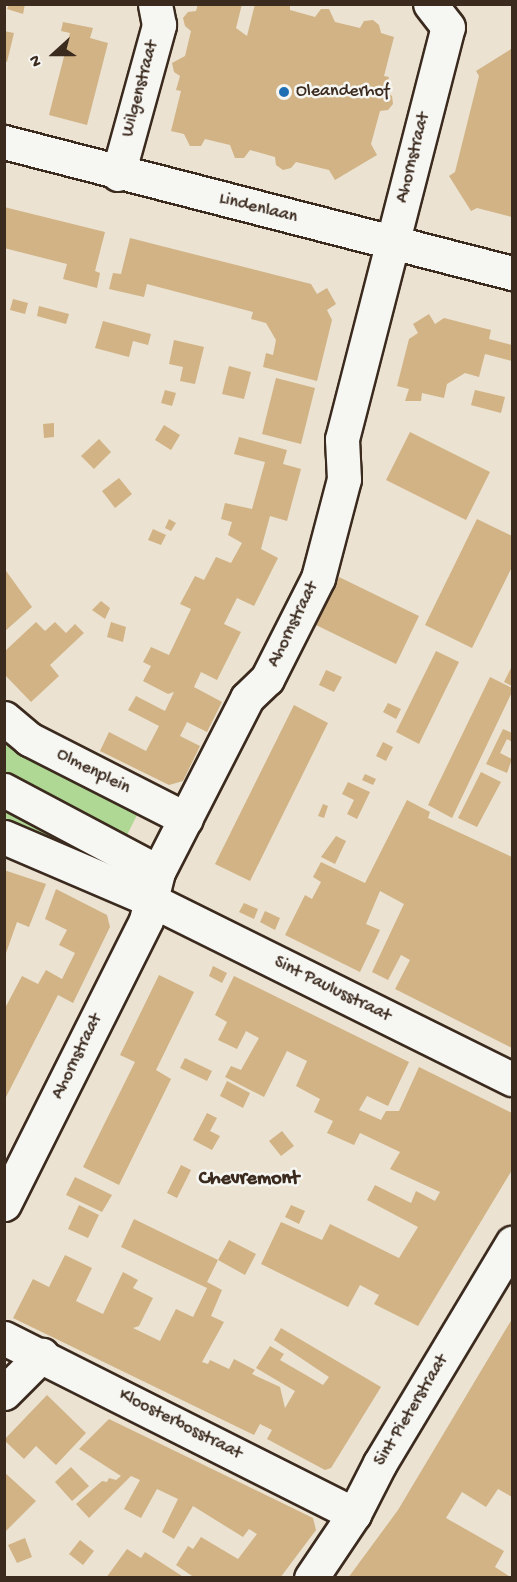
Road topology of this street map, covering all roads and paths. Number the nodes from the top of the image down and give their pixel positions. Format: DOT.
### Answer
graph roads {
  1 [pos="154,4"];
  2 [pos="427,5"];
  3 [pos="4,142"];
  4 [pos="118,174"];
  5 [pos="392,243"];
  6 [pos="513,273"];
  7 [pos="4,718"];
  8 [pos="4,790"];
  9 [pos="186,819"];
  10 [pos="4,837"];
  11 [pos="155,886"];
  12 [pos="513,1079"];
  13 [pos="4,1204"];
  14 [pos="513,1243"];
  15 [pos="4,1338"];
  16 [pos="42,1355"];
  17 [pos="4,1393"];
  18 [pos="354,1514"];
  19 [pos="311,1578"];
  1 -- 4 [label="street, Wilgenstraat"];
  2 -- 5 [label="street, Ahornstraat"];
  3 -- 4 [label="street, Lindenlaan"];
  4 -- 5 [label="street, Lindenlaan"];
  5 -- 6 [label="street, Lindenlaan"];
  5 -- 9 [label="street, Ahornstraat"];
  7 -- 9 [label="street, Olmenplein"];
  8 -- 11 [label="street"];
  9 -- 11 [label="street, Ahornstraat"];
  10 -- 11 [label="street"];
  11 -- 12 [label="street, Sint Paulusstraat"];
  11 -- 13 [label="street, Ahornstraat"];
  14 -- 18 [label="street, Sint Pieterstraat"];
  15 -- 16 [label="street, Kloosterbosstraat"];
  16 -- 17 [label="street"];
  16 -- 18 [label="street, Kloosterbosstraat"];
  18 -- 19 [label="street, Sint Pieterstraat"];
}
